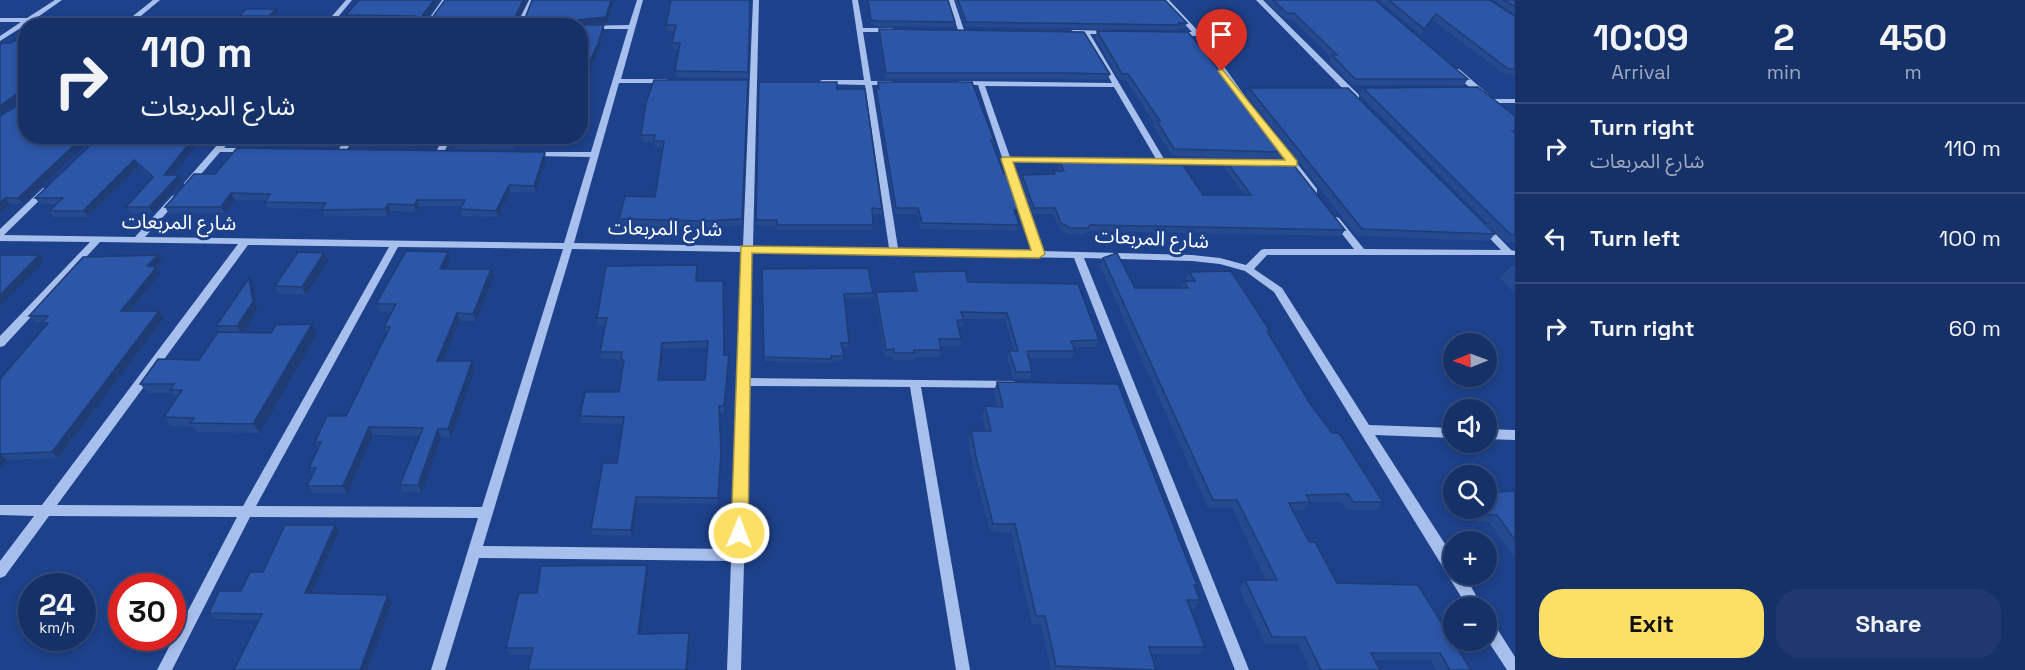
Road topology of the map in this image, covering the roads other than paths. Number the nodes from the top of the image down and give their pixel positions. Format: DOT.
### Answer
graph roads {
  1 [pos="59,0"];
  2 [pos="157,0"];
  3 [pos="349,0"];
  4 [pos="445,0"];
  5 [pos="532,0"];
  6 [pos="640,0"];
  7 [pos="756,0"];
  8 [pos="855,0"];
  9 [pos="951,0"];
  10 [pos="1165,0"];
  11 [pos="1259,0"];
  12 [pos="32,18"];
  13 [pos="134,18"];
  14 [pos="333,18"];
  15 [pos="433,18"];
  16 [pos="523,18"];
  17 [pos="0,20"];
  18 [pos="18,21"];
  19 [pos="18,27"];
  20 [pos="588,27"];
  21 [pos="632,27"];
  22 [pos="859,30"];
  23 [pos="904,30"];
  24 [pos="950,30"];
  25 [pos="961,30"];
  26 [pos="973,30"];
  27 [pos="1063,32"];
  28 [pos="1086,32"];
  29 [pos="1119,33"];
  30 [pos="1164,34"];
  31 [pos="1198,34"];
  32 [pos="0,39"];
  33 [pos="1451,67"];
  34 [pos="617,81"];
  35 [pos="674,81"];
  36 [pos="810,82"];
  37 [pos="867,82"];
  38 [pos="901,83"];
  39 [pos="947,83"];
  40 [pos="981,84"];
  41 [pos="1116,85"];
  42 [pos="1466,89"];
  43 [pos="1477,89"];
  44 [pos="1235,90"];
  45 [pos="1246,90"];
  46 [pos="1338,90"];
  47 [pos="1349,90"];
  48 [pos="1361,90"];
  49 [pos="1492,101"];
  50 [pos="1515,101"];
  51 [pos="1365,106"];
  52 [pos="1500,108"];
  53 [pos="1257,118"];
  54 [pos="1271,136"];
  55 [pos="223,144"];
  56 [pos="346,144"];
  57 [pos="446,144"];
  58 [pos="218,150"];
  59 [pos="263,150"];
  60 [pos="331,150"];
  61 [pos="342,150"];
  62 [pos="353,151"];
  63 [pos="430,152"];
  64 [pos="526,154"];
  65 [pos="595,155"];
  66 [pos="1006,159"];
  67 [pos="1162,163"];
  68 [pos="1245,163"];
  69 [pos="1281,164"];
  70 [pos="1293,164"];
  71 [pos="51,185"];
  72 [pos="1320,199"];
  73 [pos="1333,216"];
  74 [pos="1477,220"];
  75 [pos="0,234"];
  76 [pos="0,238"];
  77 [pos="97,240"];
  78 [pos="137,241"];
  79 [pos="245,242"];
  80 [pos="395,244"];
  81 [pos="568,247"];
  82 [pos="746,249"];
  83 [pos="894,251"];
  84 [pos="1360,251"];
  85 [pos="1512,253"];
  86 [pos="1039,254"];
  87 [pos="1077,254"];
  88 [pos="1248,269"];
  89 [pos="0,343"];
  90 [pos="743,382"];
  91 [pos="915,384"];
  92 [pos="1022,385"];
  93 [pos="1366,430"];
  94 [pos="1443,433"];
  95 [pos="1497,434"];
  96 [pos="1515,435"];
  97 [pos="0,510"];
  98 [pos="247,510"];
  99 [pos="45,511"];
  100 [pos="485,513"];
  101 [pos="474,552"];
  102 [pos="1443,554"];
  103 [pos="739,555"];
  104 [pos="0,572"];
  105 [pos="1497,641"];
  106 [pos="164,670"];
  107 [pos="438,670"];
  108 [pos="734,670"];
  109 [pos="963,670"];
  110 [pos="1242,670"];
  111 [pos="1515,670"];
  1 -- 12 [label="street"];
  2 -- 13 [label="street"];
  3 -- 14 [label="street"];
  4 -- 15 [label="street"];
  5 -- 16 [label="street"];
  6 -- 21 [label="street"];
  7 -- 82 [label="street"];
  8 -- 22 [label="street"];
  9 -- 25 [label="street"];
  10 -- 31 [label="street"];
  11 -- 47 [label="street"];
  17 -- 18 [label="street"];
  19 -- 32 [label="street"];
  20 -- 21 [label="street"];
  21 -- 34 [label="street"];
  22 -- 23 [label="street"];
  22 -- 37 [label="street"];
  24 -- 25 [label="street"];
  25 -- 26 [label="street"];
  27 -- 28 [label="street"];
  28 -- 29 [label="street"];
  28 -- 41 [label="street"];
  30 -- 31 [label="street"];
  31 -- 44 [label="street"];
  33 -- 43 [label="street"];
  34 -- 35 [label="street"];
  34 -- 65 [label="street"];
  36 -- 37 [label="street"];
  37 -- 38 [label="street"];
  37 -- 83 [label="street"];
  39 -- 40 [label="street"];
  40 -- 41 [label="street"];
  40 -- 66 [label="street"];
  41 -- 67 [label="street"];
  42 -- 43 [label="street"];
  43 -- 49 [label="street"];
  44 -- 45 [label="street"];
  44 -- 53 [label="street"];
  46 -- 47 [label="street"];
  47 -- 48 [label="street"];
  47 -- 51 [label="street"];
  49 -- 50 [label="street"];
  49 -- 52 [label="street"];
  54 -- 70 [label="street"];
  55 -- 58 [label="street"];
  56 -- 61 [label="street"];
  57 -- 63 [label="street"];
  58 -- 59 [label="street"];
  58 -- 78 [label="street"];
  60 -- 61 [label="street"];
  61 -- 62 [label="street"];
  64 -- 65 [label="street"];
  65 -- 81 [label="street"];
  66 -- 67 [label="street"];
  66 -- 86 [label="street"];
  67 -- 68 [label="street"];
  69 -- 70 [label="street"];
  70 -- 72 [label="street"];
  71 -- 75 [label="street"];
  73 -- 84 [label="street"];
  74 -- 85 [label="street"];
  76 -- 77 [label="street, شارع المربعات"];
  77 -- 78 [label="street, شارع المربعات"];
  77 -- 89 [label="street"];
  78 -- 79 [label="street, شارع المربعات"];
  79 -- 80 [label="street, شارع المربعات"];
  79 -- 99 [label="street"];
  80 -- 81 [label="street, شارع المربعات"];
  80 -- 98 [label="street"];
  81 -- 82 [label="street, شارع المربعات"];
  81 -- 100 [label="street"];
  82 -- 83 [label="street, شارع المربعات"];
  82 -- 90 [label="street"];
  83 -- 86 [label="street, شارع المربعات"];
  84 -- 85 [label="street"];
  84 -- 88 [label="street"];
  86 -- 87 [label="street, شارع المربعات"];
  87 -- 88 [label="street, شارع المربعات"];
  87 -- 110 [label="street"];
  88 -- 93 [label="street, شارع المربعات"];
  90 -- 91 [label="street"];
  90 -- 103 [label="street"];
  91 -- 92 [label="street"];
  91 -- 109 [label="street"];
  93 -- 94 [label="street"];
  93 -- 102 [label="street, شارع المربعات"];
  95 -- 96 [label="street"];
  97 -- 99 [label="street"];
  98 -- 99 [label="street"];
  98 -- 100 [label="street"];
  98 -- 106 [label="street"];
  99 -- 104 [label="street"];
  100 -- 101 [label="street"];
  101 -- 103 [label="street"];
  101 -- 107 [label="street"];
  103 -- 108 [label="street"];
  105 -- 111 [label="street"];
}
